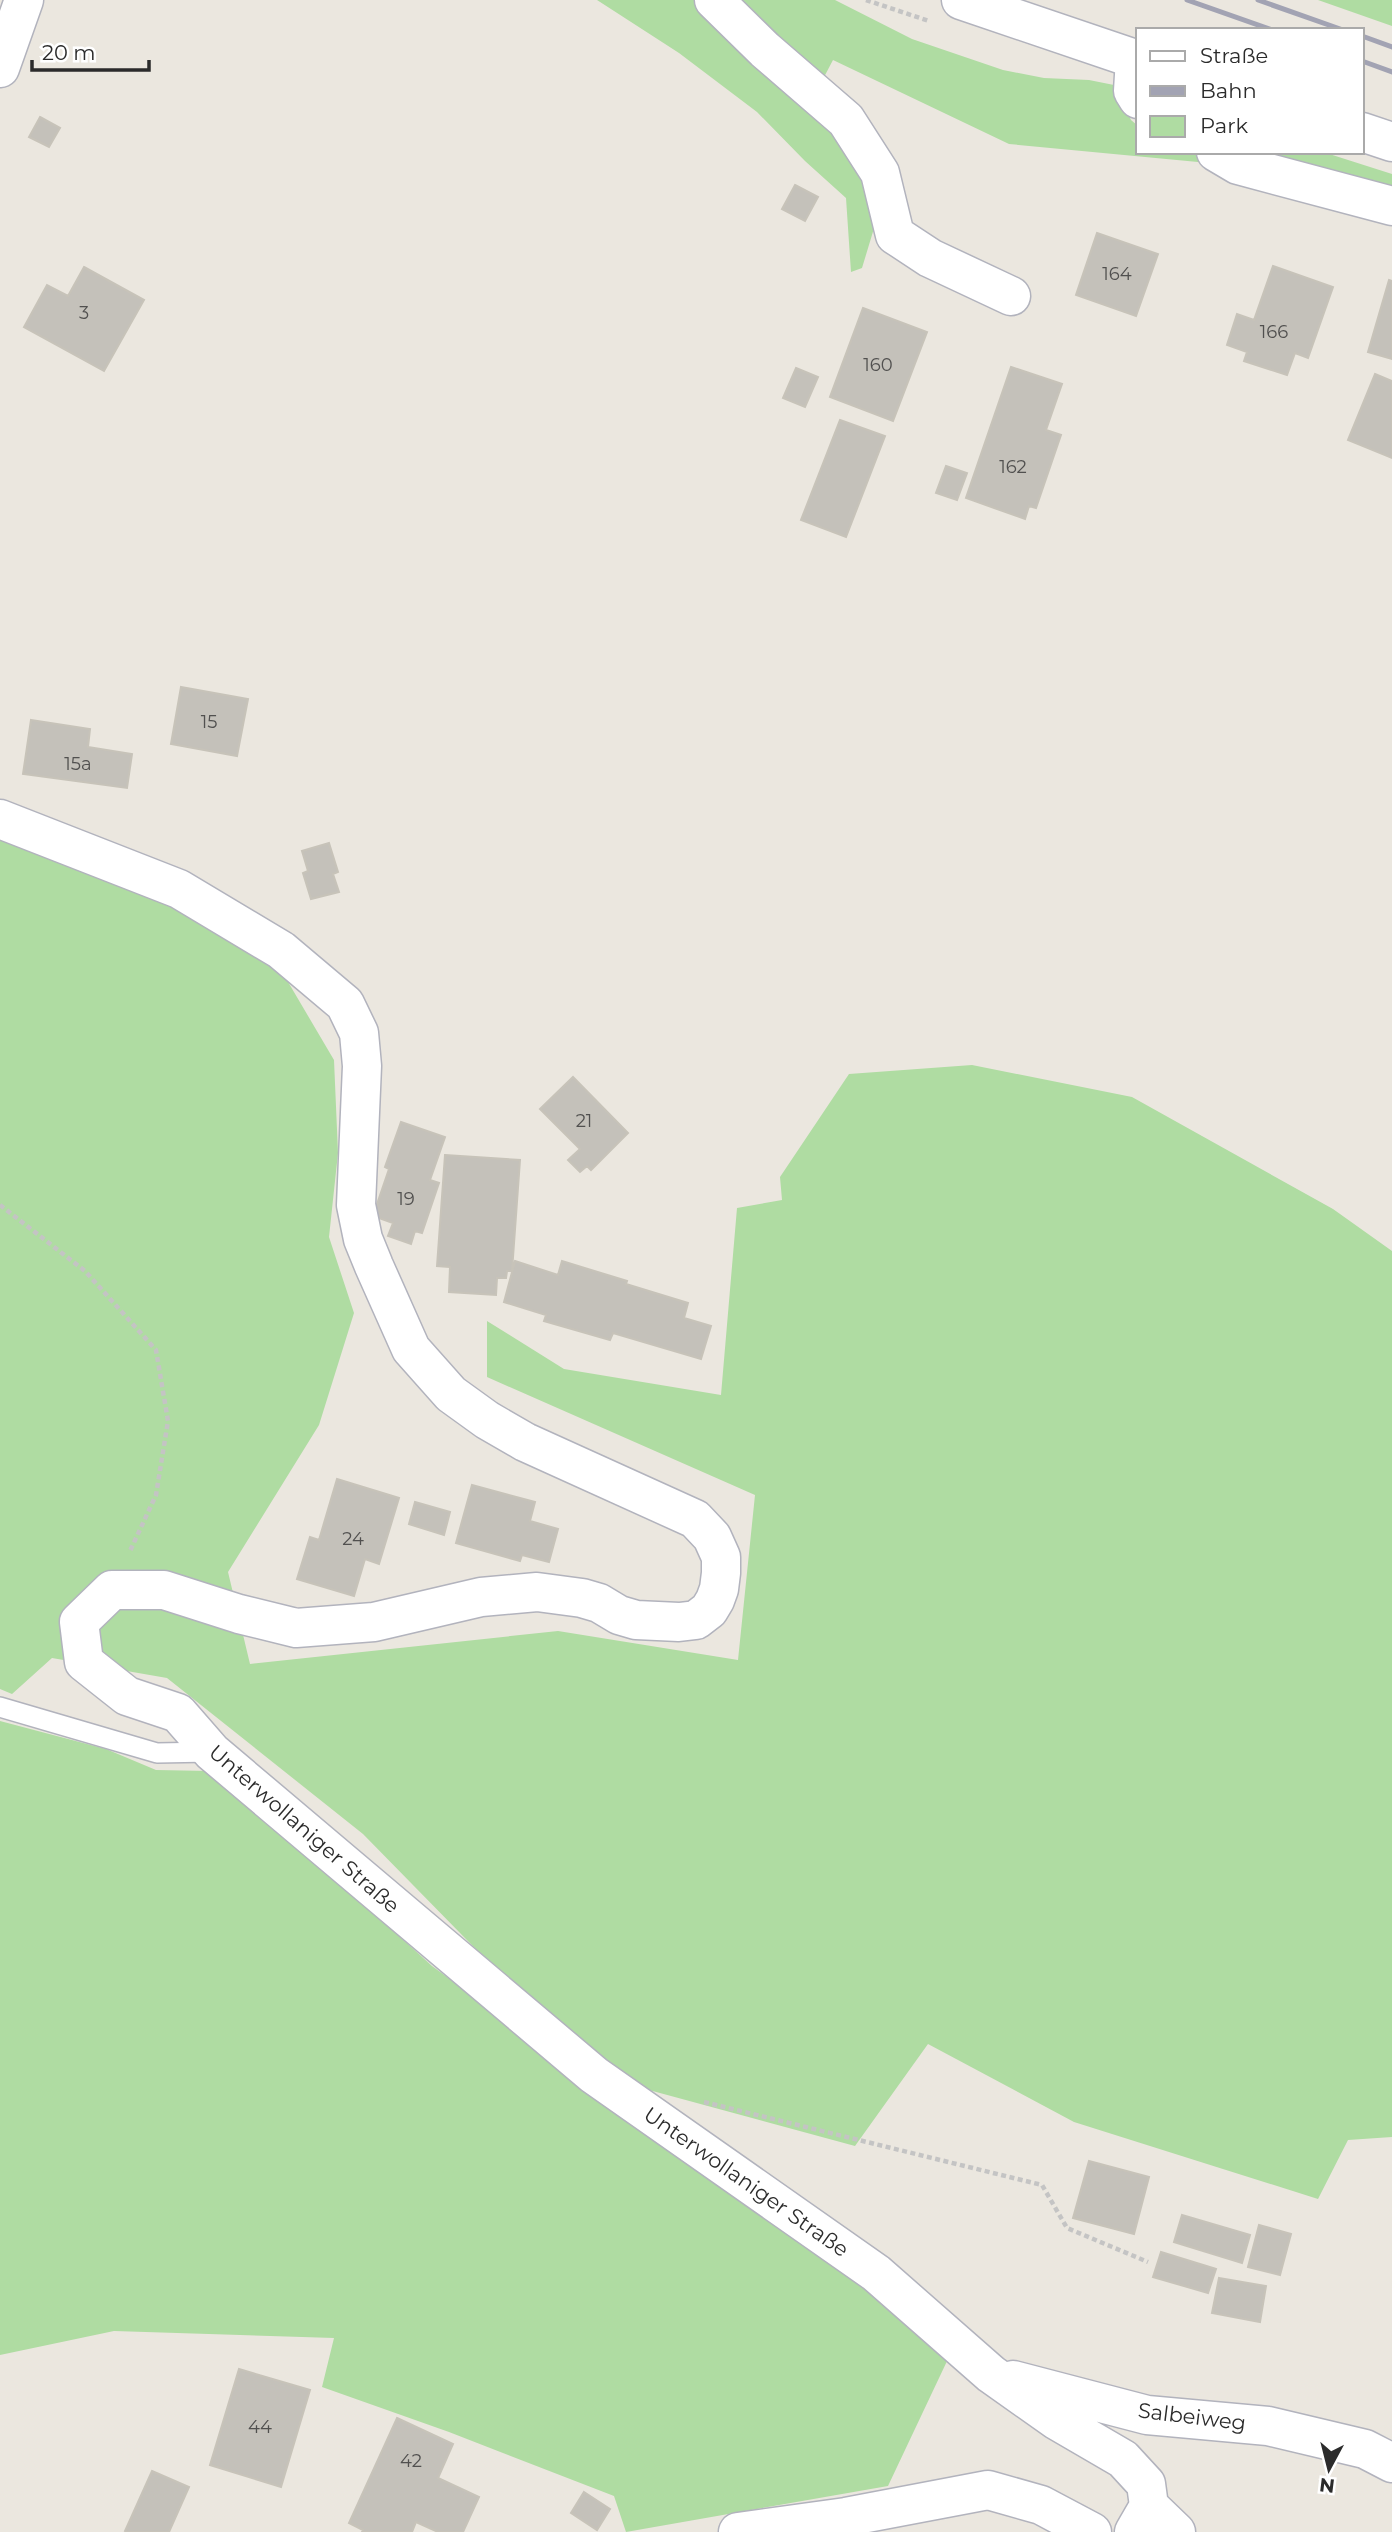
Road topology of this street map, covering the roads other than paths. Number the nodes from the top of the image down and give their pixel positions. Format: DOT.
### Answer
graph roads {
  1 [pos="24,0"];
  2 [pos="714,0"];
  3 [pos="961,0"];
  4 [pos="1136,59"];
  5 [pos="0,68"];
  6 [pos="1136,96"];
  7 [pos="1364,133"];
  8 [pos="1392,142"];
  9 [pos="1219,154"];
  10 [pos="1392,206"];
  11 [pos="1011,296"];
  12 [pos="0,819"];
  13 [pos="0,1707"];
  14 [pos="212,1752"];
  15 [pos="990,2374"];
  16 [pos="1392,2463"];
  17 [pos="1141,2519"];
  18 [pos="738,2532"];
  19 [pos="1092,2532"];
  20 [pos="1176,2532"];
  1 -- 5 [label="street"];
  2 -- 11 [label="street"];
  3 -- 4 [label="street"];
  4 -- 6 [label="street"];
  7 -- 8 [label="street"];
  9 -- 10 [label="street"];
  12 -- 14 [label="street, Unterwollaniger Straße"];
  13 -- 14 [label="lane"];
  14 -- 15 [label="street, Unterwollaniger Straße"];
  15 -- 16 [label="street, Salbeiweg"];
  15 -- 17 [label="street, Unterwollaniger Straße"];
  17 -- 20 [label="street"];
  18 -- 19 [label="street"];
}
